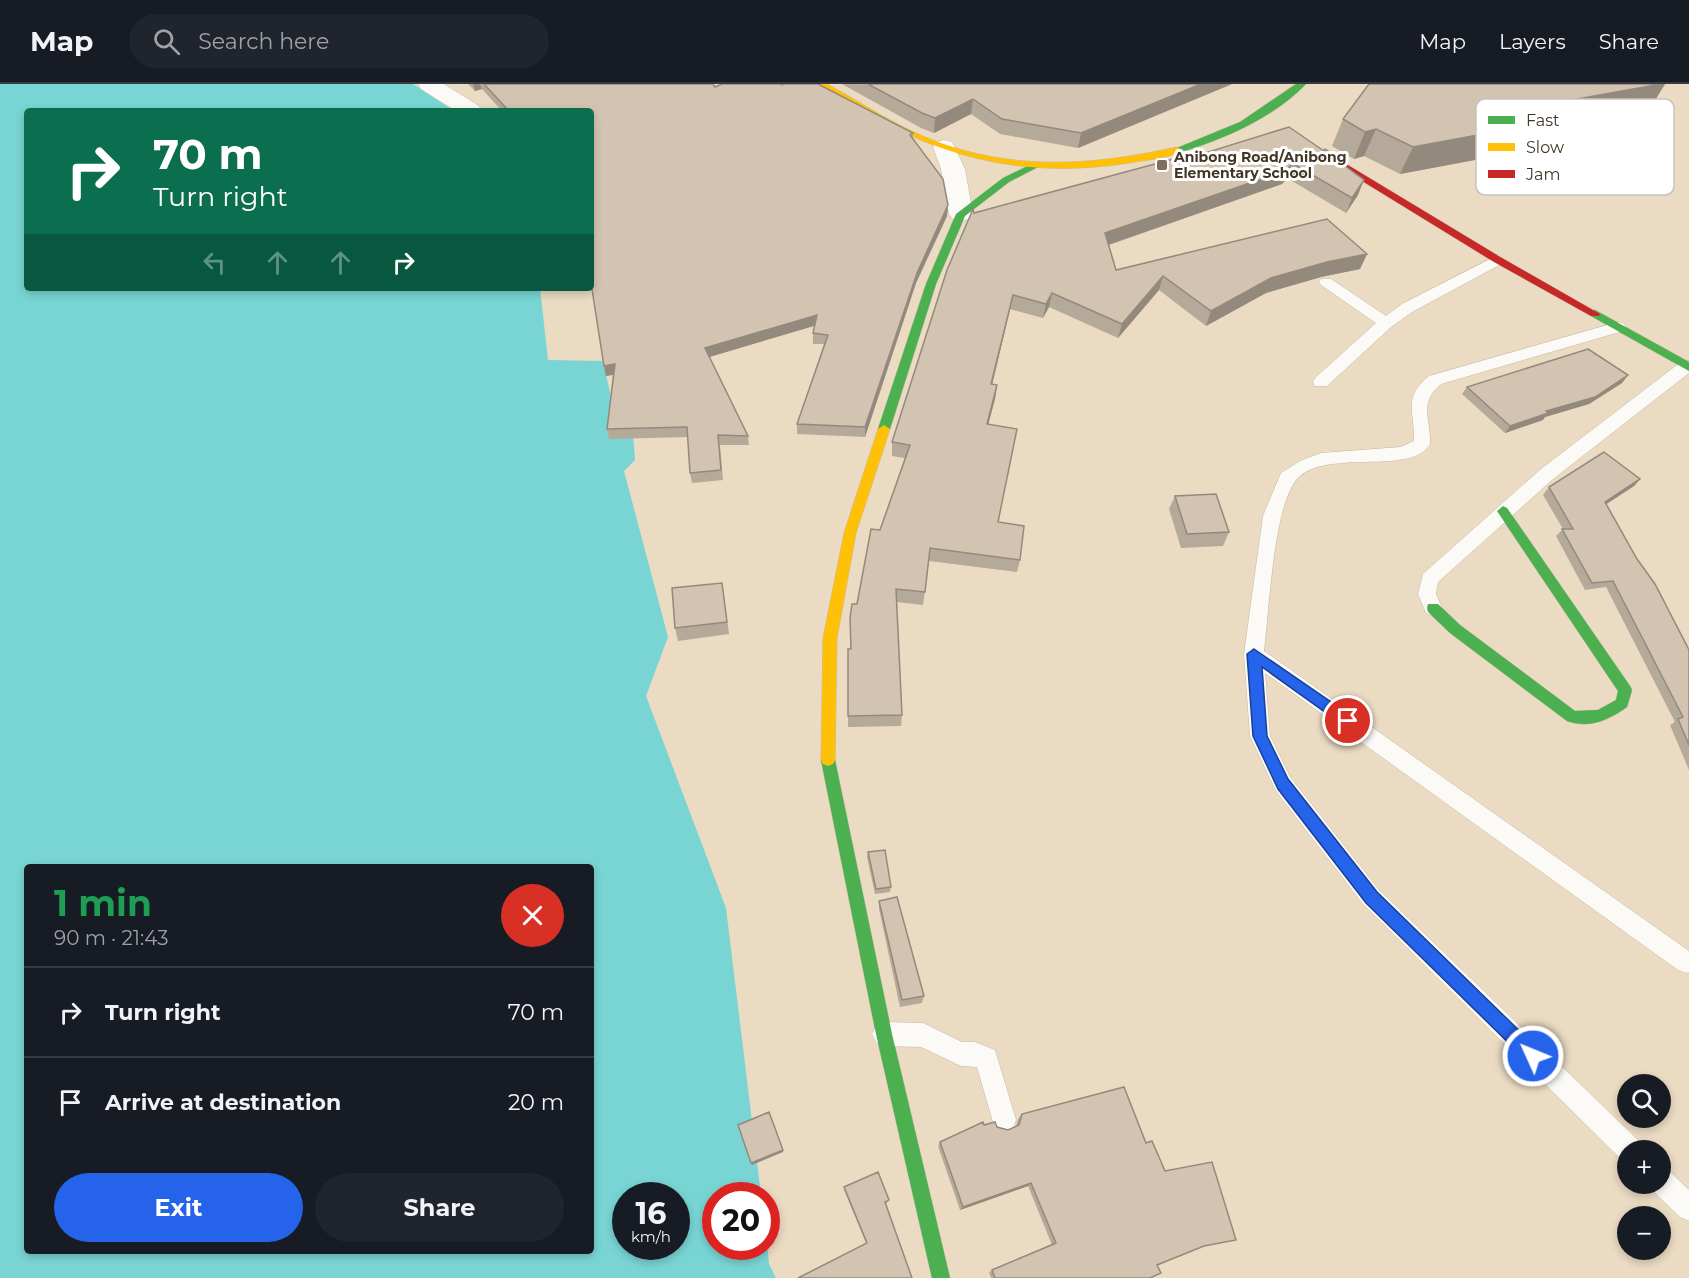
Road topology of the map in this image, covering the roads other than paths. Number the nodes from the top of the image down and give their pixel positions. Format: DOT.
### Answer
graph roads {
  1 [pos="429,84"];
  2 [pos="821,84"];
  3 [pos="1302,84"];
  4 [pos="466,108"];
  5 [pos="1300,139"];
  6 [pos="944,147"];
  7 [pos="1033,167"];
  8 [pos="961,214"];
  9 [pos="1498,260"];
  10 [pos="1326,282"];
  11 [pos="1386,322"];
  12 [pos="1618,327"];
  13 [pos="1688,367"];
  14 [pos="1321,382"];
  15 [pos="1503,512"];
  16 [pos="1433,608"];
  17 [pos="1254,654"];
  18 [pos="1686,962"];
  19 [pos="884,1034"];
  20 [pos="1004,1120"];
  21 [pos="1620,1140"];
  22 [pos="1671,1191"];
  23 [pos="1689,1208"];
  24 [pos="941,1278"];
  1 -- 4 [label="street"];
  2 -- 6 [label="street"];
  3 -- 7 [label="street"];
  5 -- 9 [label="street"];
  6 -- 7 [label="street"];
  6 -- 8 [label="street"];
  7 -- 8 [label="street"];
  8 -- 19 [label="street"];
  9 -- 11 [label="lane"];
  9 -- 12 [label="street"];
  10 -- 11 [label="lane"];
  11 -- 14 [label="lane"];
  12 -- 13 [label="street"];
  12 -- 17 [label="lane"];
  13 -- 15 [label="lane"];
  15 -- 16 [label="lane"];
  15 -- 16 [label="street"];
  17 -- 18 [label="lane"];
  17 -- 21 [label="lane"];
  19 -- 20 [label="lane"];
  19 -- 24 [label="street"];
  22 -- 23 [label="lane"];
}
